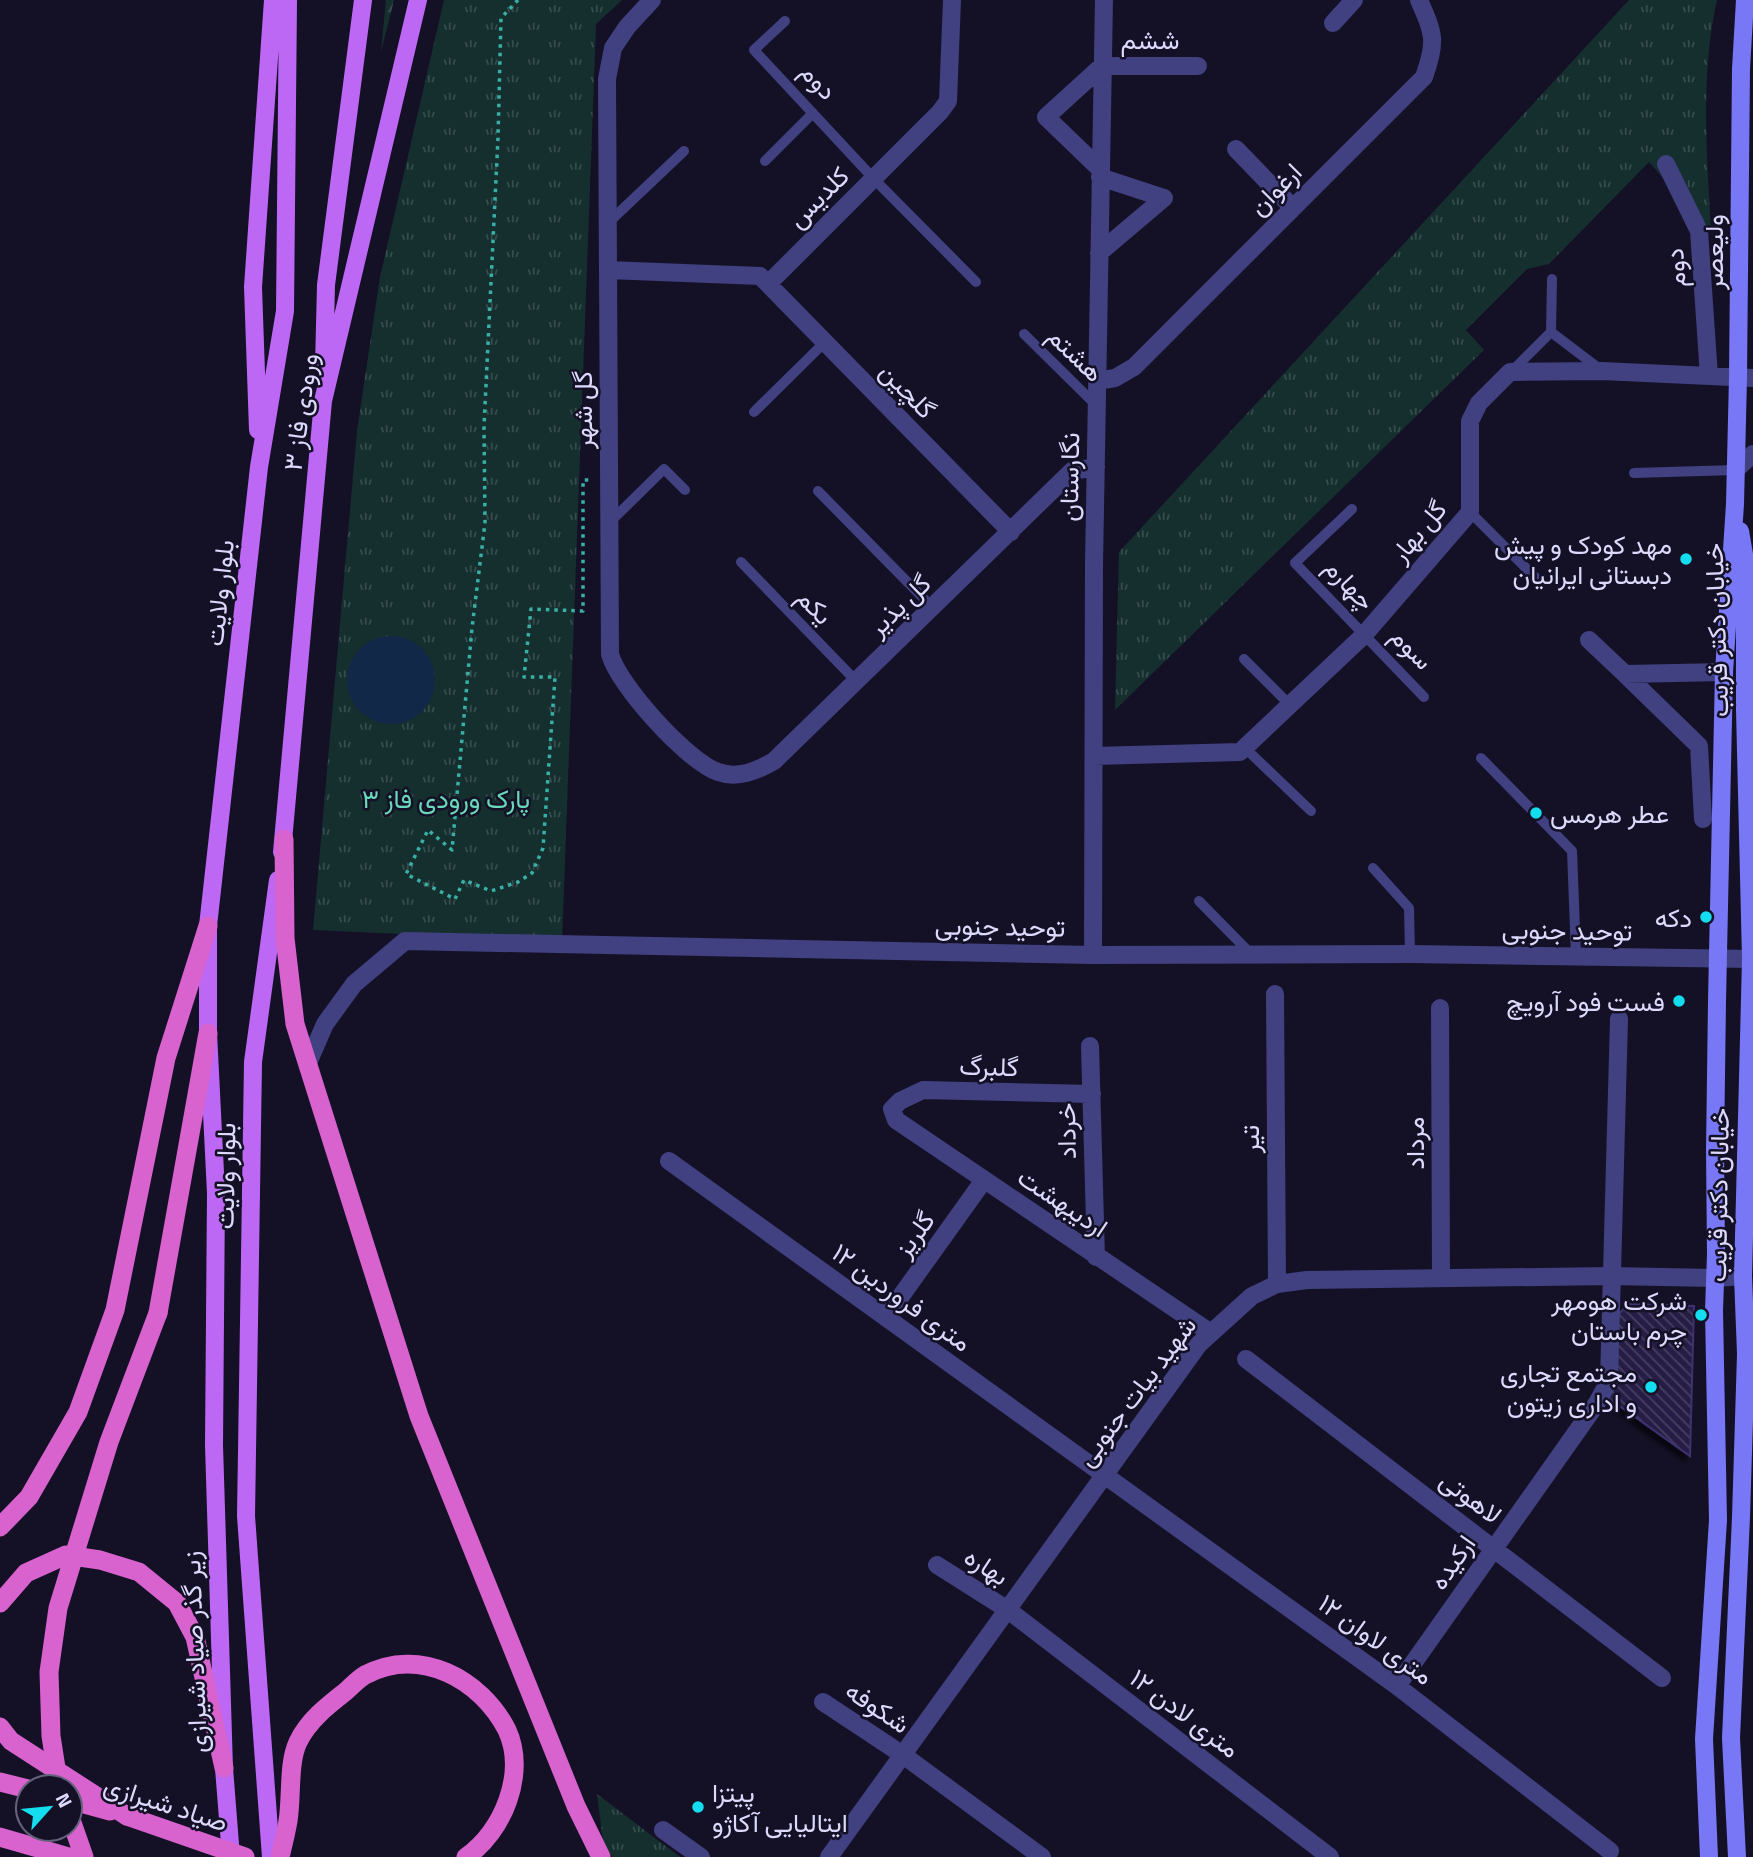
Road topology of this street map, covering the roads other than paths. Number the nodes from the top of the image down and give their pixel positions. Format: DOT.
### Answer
graph roads {
  1 [pos="273,0"];
  2 [pos="289,0"];
  3 [pos="363,0"];
  4 [pos="418,0"];
  5 [pos="652,0"];
  6 [pos="952,0"];
  7 [pos="1104,0"];
  8 [pos="1354,0"];
  9 [pos="1419,0"];
  10 [pos="1745,0"];
  11 [pos="785,21"];
  12 [pos="1333,23"];
  13 [pos="1102,66"];
  14 [pos="1198,66"];
  15 [pos="813,113"];
  16 [pos="1236,149"];
  17 [pos="684,151"];
  18 [pos="765,161"];
  19 [pos="1666,164"];
  20 [pos="1100,173"];
  21 [pos="874,178"];
  22 [pos="1293,208"];
  23 [pos="608,223"];
  24 [pos="1099,253"];
  25 [pos="608,270"];
  26 [pos="1552,279"];
  27 [pos="976,282"];
  28 [pos="768,284"];
  29 [pos="1551,332"];
  30 [pos="1024,334"];
  31 [pos="825,342"];
  32 [pos="1602,371"];
  33 [pos="1510,372"];
  34 [pos="1709,376"];
  35 [pos="1746,377"];
  36 [pos="1097,381"];
  37 [pos="323,401"];
  38 [pos="1097,406"];
  39 [pos="754,412"];
  40 [pos="1753,454"];
  41 [pos="259,467"];
  42 [pos="1096,467"];
  43 [pos="1735,470"];
  44 [pos="1634,473"];
  45 [pos="685,490"];
  46 [pos="818,491"];
  47 [pos="1735,503"];
  48 [pos="1352,509"];
  49 [pos="1470,512"];
  50 [pos="609,522"];
  51 [pos="1011,532"];
  52 [pos="741,562"];
  53 [pos="1749,564"];
  54 [pos="1539,581"];
  55 [pos="933,608"];
  56 [pos="1363,636"];
  57 [pos="1589,640"];
  58 [pos="1244,659"];
  59 [pos="1724,672"];
  60 [pos="1625,674"];
  61 [pos="857,682"];
  62 [pos="1424,698"];
  63 [pos="1290,705"];
  64 [pos="1749,706"];
  65 [pos="1245,748"];
  66 [pos="1094,756"];
  67 [pos="1481,758"];
  68 [pos="735,775"];
  69 [pos="1311,811"];
  70 [pos="1703,819"];
  71 [pos="284,839"];
  72 [pos="1373,869"];
  73 [pos="1199,901"];
  74 [pos="208,926"];
  75 [pos="1410,954"];
  76 [pos="1093,955"];
  77 [pos="1253,956"];
  78 [pos="1576,956"];
  79 [pos="1719,958"];
  80 [pos="1752,959"];
  81 [pos="1275,994"];
  82 [pos="1440,1008"];
  83 [pos="1619,1019"];
  84 [pos="208,1033"];
  85 [pos="1090,1046"];
  86 [pos="307,1063"];
  87 [pos="1091,1094"];
  88 [pos="892,1109"];
  89 [pos="668,1161"];
  90 [pos="984,1180"];
  91 [pos="1096,1257"];
  92 [pos="1610,1276"];
  93 [pos="1748,1276"];
  94 [pos="1441,1278"];
  95 [pos="1716,1278"];
  96 [pos="1276,1284"];
  97 [pos="886,1317"];
  98 [pos="1211,1333"];
  99 [pos="1246,1359"];
  100 [pos="214,1445"];
  101 [pos="1105,1476"];
  102 [pos="0,1527"];
  103 [pos="1494,1548"];
  104 [pos="937,1565"];
  105 [pos="0,1603"];
  106 [pos="1008,1610"];
  107 [pos="1662,1678"];
  108 [pos="1397,1686"];
  109 [pos="823,1702"];
  110 [pos="0,1727"];
  111 [pos="904,1755"];
  112 [pos="224,1768"];
  113 [pos="57,1773"];
  114 [pos="84,1805"];
  115 [pos="127,1816"];
  116 [pos="663,1830"];
  117 [pos="0,1837"];
  118 [pos="1610,1852"];
  119 [pos="69,1857"];
  120 [pos="231,1857"];
  121 [pos="245,1857"];
  122 [pos="271,1857"];
  123 [pos="280,1857"];
  124 [pos="466,1857"];
  125 [pos="601,1857"];
  126 [pos="701,1857"];
  127 [pos="829,1857"];
  128 [pos="1042,1857"];
  129 [pos="1330,1857"];
  130 [pos="1709,1857"];
  131 [pos="1737,1857"];
  1 -- 41 [label="main road"];
  2 -- 41 [label="main road, بلوار ولایت"];
  3 -- 37 [label="main road"];
  4 -- 37 [label="main road, ورودی فاز ۳"];
  5 -- 23 [label="street, گل شهر"];
  6 -- 21 [label="street, کلدیس"];
  7 -- 13 [label="street, نگارستان"];
  8 -- 12 [label="street"];
  9 -- 22 [label="street, ارغوان"];
  10 -- 35 [label="main road, ولیعصر"];
  11 -- 15 [label="lane, دوم"];
  13 -- 14 [label="street, ششم"];
  13 -- 20 [label="street, نگارستان"];
  13 -- 20 [label="street"];
  15 -- 18 [label="lane"];
  15 -- 21 [label="lane, دوم"];
  16 -- 22 [label="street"];
  17 -- 23 [label="lane"];
  19 -- 34 [label="street, دوم"];
  20 -- 24 [label="street, نگارستان"];
  20 -- 24 [label="street"];
  21 -- 27 [label="lane"];
  21 -- 28 [label="street, کلدیس"];
  22 -- 36 [label="street, ارغوان"];
  23 -- 25 [label="street, گل شهر"];
  24 -- 36 [label="street, نگارستان"];
  25 -- 28 [label="street"];
  25 -- 50 [label="street, گل شهر"];
  26 -- 29 [label="lane"];
  28 -- 31 [label="street, گلچین"];
  29 -- 32 [label="lane"];
  29 -- 33 [label="lane"];
  30 -- 38 [label="lane, هشتم"];
  31 -- 39 [label="lane"];
  31 -- 51 [label="street, گلچین"];
  32 -- 33 [label="street"];
  32 -- 34 [label="street"];
  33 -- 49 [label="street, گل بهار"];
  34 -- 35 [label="street"];
  35 -- 43 [label="main road, ولیعصر"];
  36 -- 38 [label="street, نگارستان"];
  37 -- 71 [label="main road, ورودی فاز ۳"];
  38 -- 42 [label="street, نگارستان"];
  40 -- 43 [label="street"];
  41 -- 74 [label="main road, بلوار ولایت"];
  42 -- 51 [label="street, گل پذیر"];
  42 -- 66 [label="street, نگارستان"];
  43 -- 44 [label="lane"];
  43 -- 47 [label="main road, ولیعصر"];
  45 -- 50 [label="lane"];
  46 -- 55 [label="lane"];
  47 -- 53 [label="main road, خیابان دکتر قریب"];
  47 -- 59 [label="main road, خیابان دکتر قریب"];
  48 -- 56 [label="lane, چهارم"];
  49 -- 54 [label="lane"];
  49 -- 56 [label="street, گل بهار"];
  50 -- 68 [label="street, گل شهر"];
  51 -- 55 [label="street, گل پذیر"];
  52 -- 61 [label="lane, یکم"];
  53 -- 64 [label="main road, خیابان دکتر قریب"];
  55 -- 61 [label="street, گل پذیر"];
  56 -- 62 [label="lane, سوم"];
  56 -- 63 [label="street, گل بهار"];
  57 -- 60 [label="street"];
  58 -- 63 [label="lane"];
  59 -- 60 [label="street"];
  59 -- 79 [label="main road, خیابان دکتر قریب"];
  60 -- 70 [label="street"];
  61 -- 68 [label="street, گل پذیر"];
  63 -- 65 [label="street, گل بهار"];
  64 -- 80 [label="main road, خیابان دکتر قریب"];
  65 -- 66 [label="street"];
  65 -- 69 [label="lane"];
  66 -- 76 [label="street, نگارستان"];
  67 -- 78 [label="lane"];
  71 -- 86 [label="highway"];
  71 -- 122 [label="main road, بلوار ولایت"];
  72 -- 75 [label="lane"];
  73 -- 77 [label="lane"];
  74 -- 84 [label="main road, بلوار ولایت"];
  74 -- 102 [label="highway"];
  75 -- 77 [label="street, توحید جنوبی"];
  75 -- 78 [label="street, توحید جنوبی"];
  76 -- 77 [label="street, توحید جنوبی"];
  76 -- 86 [label="street, توحید جنوبی"];
  78 -- 79 [label="street, توحید جنوبی"];
  79 -- 80 [label="street, توحید جنوبی"];
  79 -- 95 [label="main road, خیابان دکتر قریب"];
  80 -- 93 [label="main road, خیابان دکتر قریب"];
  81 -- 96 [label="street, تیر"];
  82 -- 94 [label="street, مرداد"];
  83 -- 92 [label="street, ارکیده"];
  84 -- 100 [label="main road, بلوار ولایت"];
  84 -- 113 [label="highway, bridge"];
  85 -- 87 [label="street, خرداد"];
  86 -- 125 [label="highway"];
  87 -- 88 [label="street, گلبرگ"];
  87 -- 91 [label="street, خرداد"];
  88 -- 90 [label="street, اردیبهشت"];
  89 -- 97 [label="street, ۱۲ متری فروردین"];
  90 -- 91 [label="street, اردیبهشت"];
  90 -- 97 [label="street, گلریز"];
  91 -- 98 [label="street, اردیبهشت"];
  92 -- 94 [label="street, شهید بیات جنوبی"];
  92 -- 95 [label="street, شهید بیات جنوبی"];
  92 -- 103 [label="street, ارکیده"];
  93 -- 95 [label="street, شهید بیات جنوبی"];
  93 -- 131 [label="main road, خیابان دکتر قریب"];
  94 -- 96 [label="street, شهید بیات جنوبی"];
  95 -- 130 [label="main road, خیابان دکتر قریب"];
  96 -- 98 [label="street, شهید بیات جنوبی"];
  97 -- 101 [label="street, ۱۲ متری فروردین"];
  98 -- 101 [label="street, شهید بیات جنوبی"];
  99 -- 103 [label="street, لاهوتی"];
  100 -- 112 [label="main road, زیر گذر صیاد شیرازی"];
  101 -- 106 [label="street, شهید بیات جنوبی"];
  101 -- 108 [label="street, ۱۲ متری لاوان"];
  103 -- 107 [label="street, لاهوتی"];
  103 -- 108 [label="street, ارکیده"];
  104 -- 106 [label="street, بهاره"];
  105 -- 112 [label="highway"];
  106 -- 111 [label="street, شهید بیات جنوبی"];
  106 -- 129 [label="street, ۱۲ متری لادن"];
  108 -- 118 [label="street, ۱۲ متری لاوان"];
  109 -- 111 [label="street, شکوفه"];
  110 -- 115 [label="highway"];
  111 -- 127 [label="street, شهید بیات جنوبی"];
  111 -- 128 [label="street, شکوفه"];
  112 -- 120 [label="main road, زیر گذر صیاد شیرازی"];
  114 -- 115 [label="highway, صیاد شیرازی"];
  115 -- 121 [label="highway, صیاد شیرازی, bridge"];
  116 -- 126 [label="street"];
  117 -- 119 [label="highway"];
  123 -- 124 [label="highway"];
}
